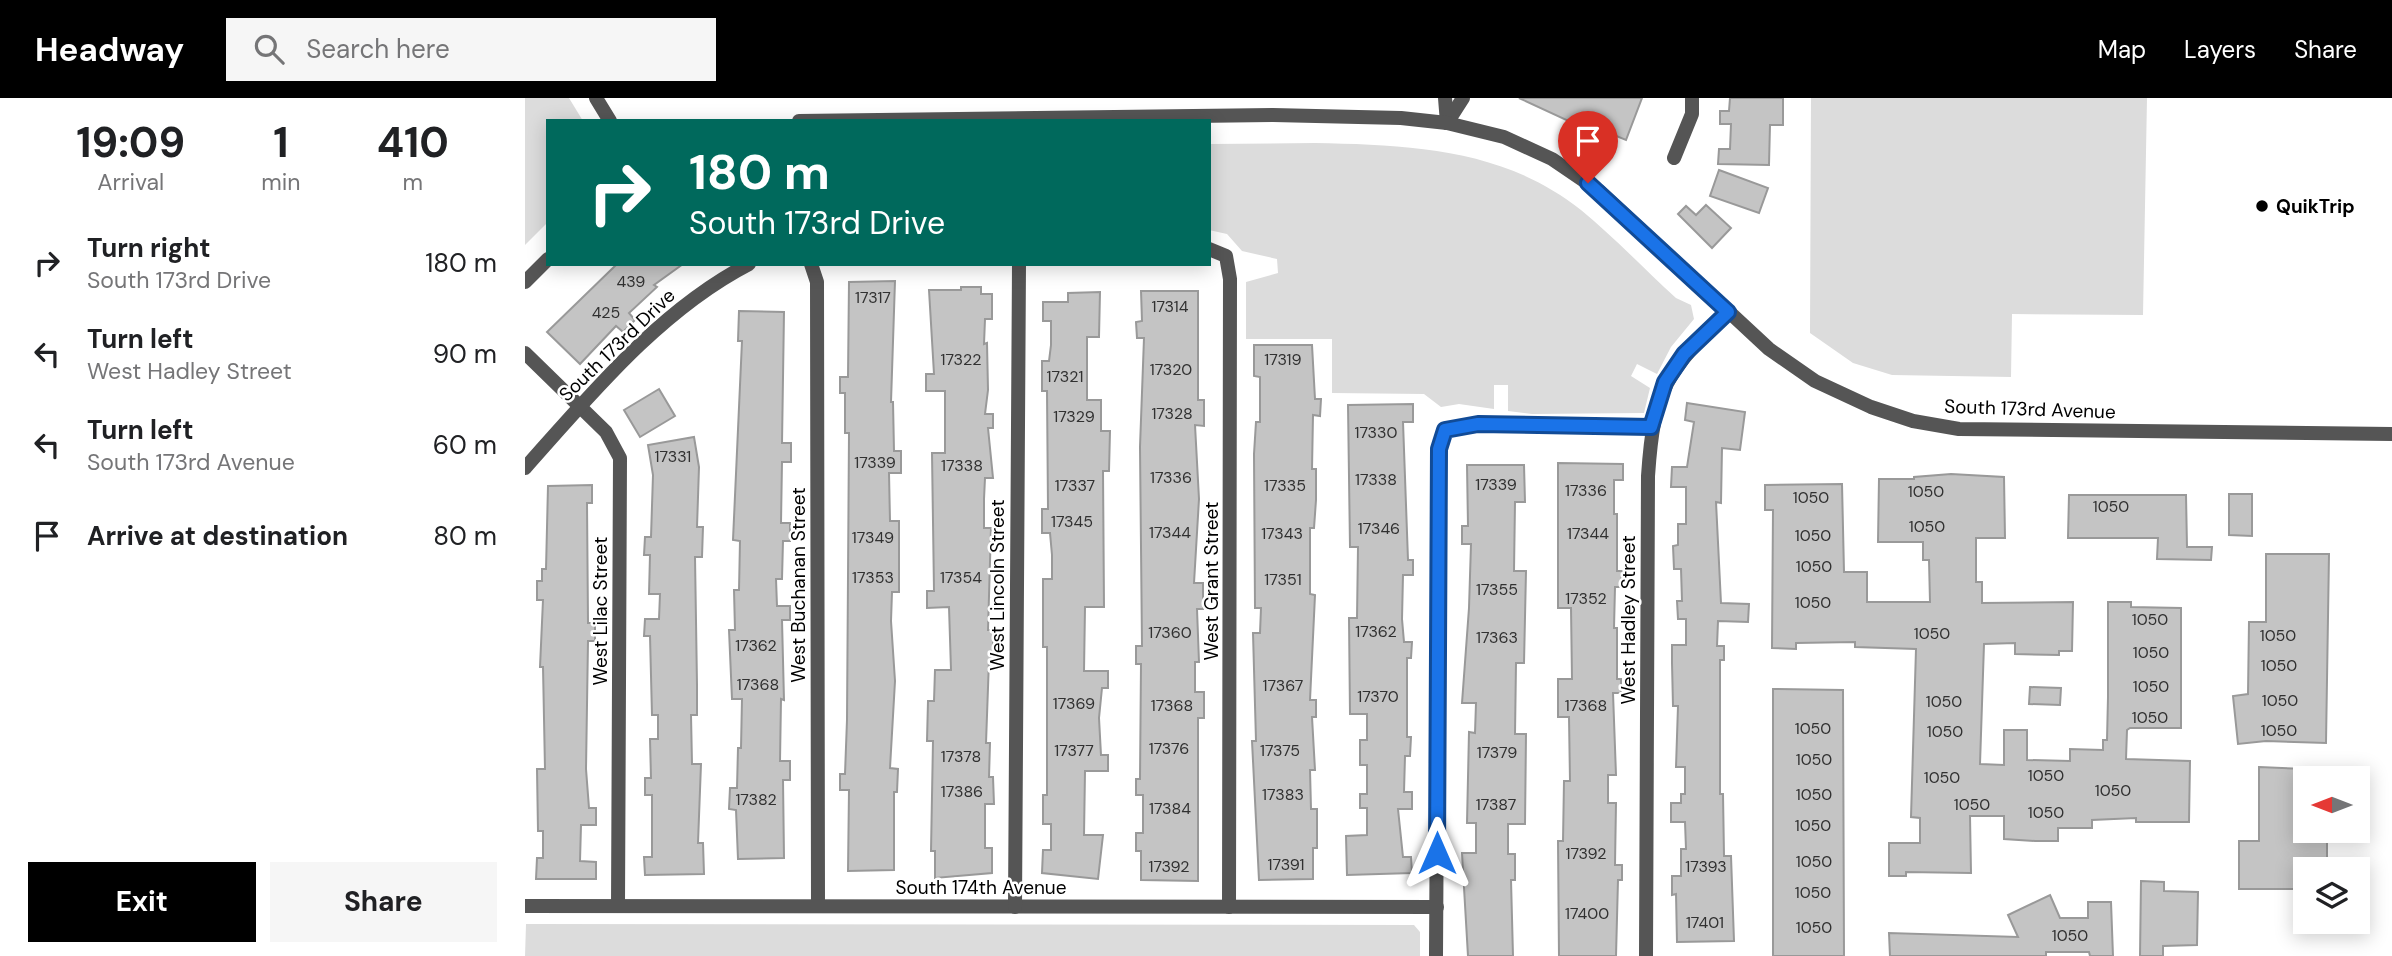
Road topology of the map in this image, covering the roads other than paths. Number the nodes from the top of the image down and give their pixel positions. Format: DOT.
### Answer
graph roads {
  1 [pos="596,98"];
  2 [pos="1445,98"];
  3 [pos="1463,98"];
  4 [pos="1692,98"];
  5 [pos="609,119"];
  6 [pos="1113,119"];
  7 [pos="1447,123"];
  8 [pos="1674,158"];
  9 [pos="1211,250"];
  10 [pos="546,261"];
  11 [pos="745,266"];
  12 [pos="812,266"];
  13 [pos="1019,266"];
  14 [pos="525,282"];
  15 [pos="1728,312"];
  16 [pos="525,354"];
  17 [pos="580,406"];
  18 [pos="1651,427"];
  19 [pos="2392,434"];
  20 [pos="525,468"];
  21 [pos="525,906"];
  22 [pos="618,906"];
  23 [pos="818,906"];
  24 [pos="1015,907"];
  25 [pos="1229,907"];
  26 [pos="1437,907"];
  27 [pos="1436,956"];
  28 [pos="1646,956"];
  1 -- 5 [label="street"];
  2 -- 7 [label="street"];
  3 -- 7 [label="street"];
  4 -- 8 [label="street"];
  6 -- 7 [label="street, South 173rd Avenue"];
  7 -- 15 [label="street, South 173rd Avenue"];
  9 -- 25 [label="street, West Grant Street"];
  10 -- 14 [label="street"];
  11 -- 17 [label="street, South 173rd Drive"];
  12 -- 23 [label="street, West Buchanan Street"];
  13 -- 24 [label="street, West Lincoln Street"];
  15 -- 18 [label="street, West Hadley Street"];
  15 -- 19 [label="street, South 173rd Avenue"];
  16 -- 17 [label="street, West Lilac Street"];
  17 -- 20 [label="street, South 173rd Drive"];
  17 -- 22 [label="street, West Lilac Street"];
  18 -- 26 [label="street"];
  18 -- 28 [label="street, West Hadley Street"];
  21 -- 22 [label="street, South 174th Avenue"];
  22 -- 23 [label="street, South 174th Avenue"];
  23 -- 24 [label="street, South 174th Avenue"];
  24 -- 25 [label="street, South 174th Avenue"];
  25 -- 26 [label="street, South 174th Avenue"];
  26 -- 27 [label="street"];
}
